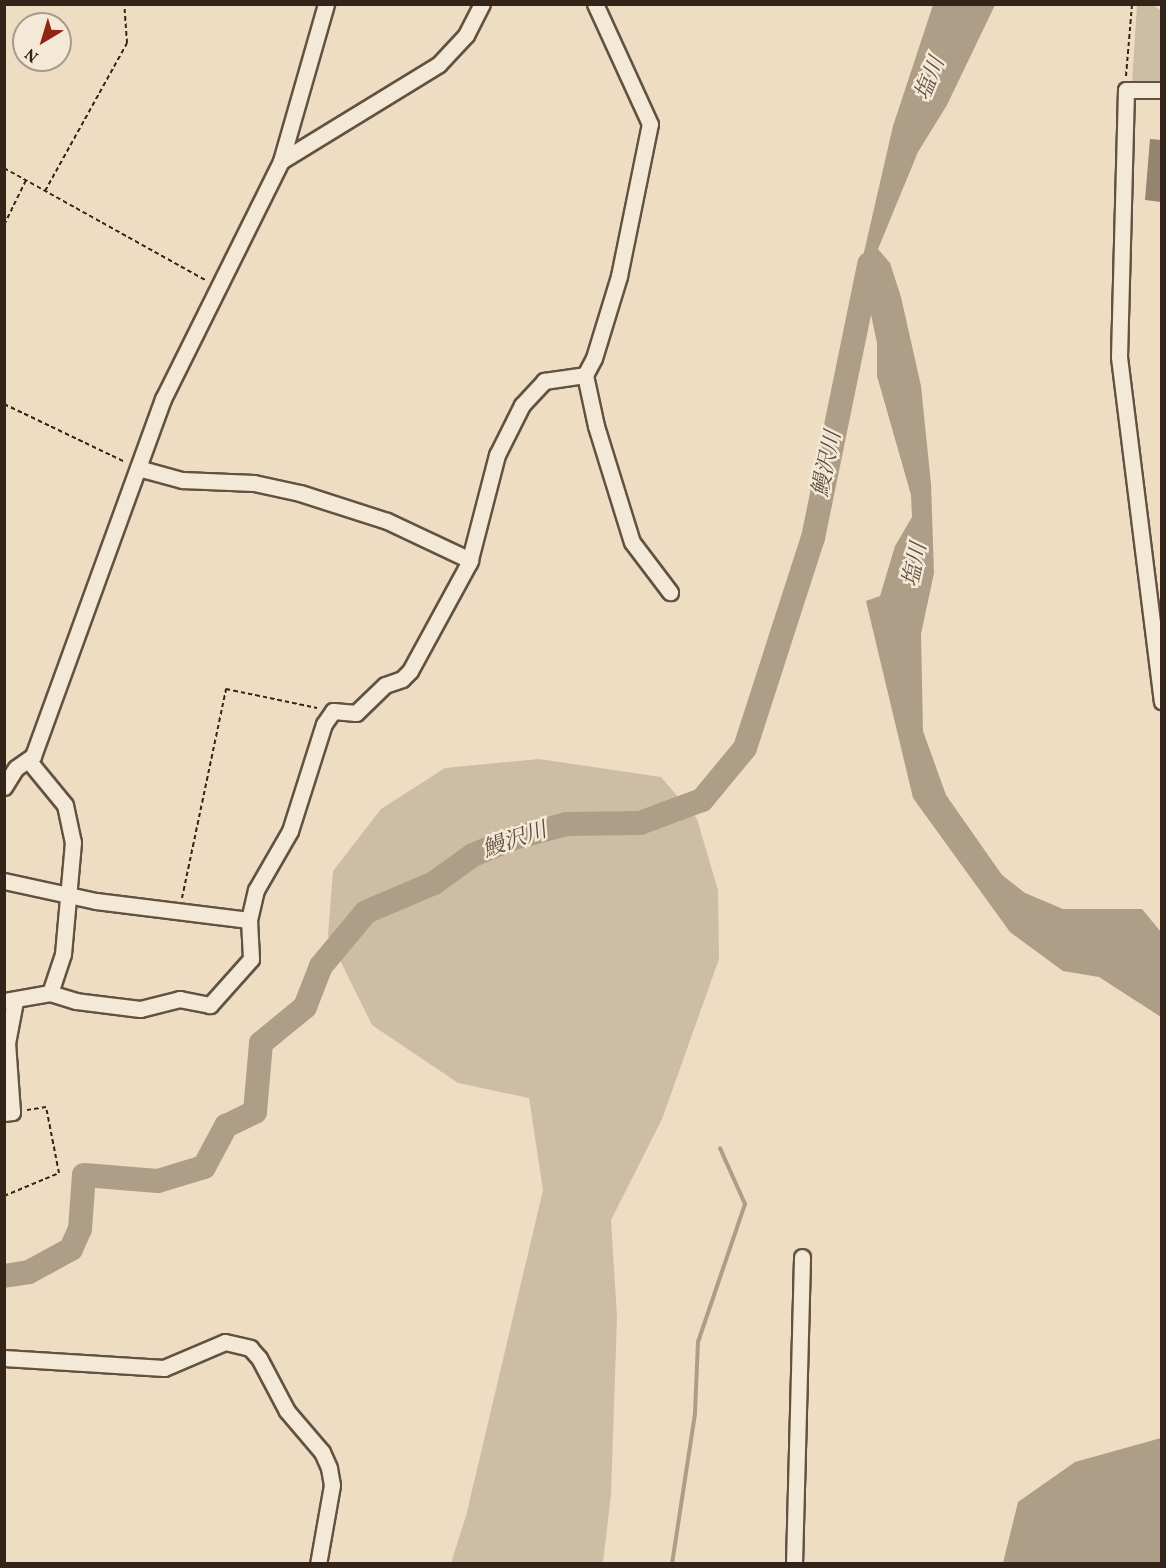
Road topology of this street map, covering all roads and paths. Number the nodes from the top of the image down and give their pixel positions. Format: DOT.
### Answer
graph roads {
  1 [pos="124,4"];
  2 [pos="326,4"];
  3 [pos="482,4"];
  4 [pos="595,4"];
  5 [pos="1132,4"];
  6 [pos="1126,90"];
  7 [pos="1161,90"];
  8 [pos="281,161"];
  9 [pos="4,168"];
  10 [pos="26,180"];
  11 [pos="45,191"];
  12 [pos="4,225"];
  13 [pos="220,288"];
  14 [pos="585,375"];
  15 [pos="4,404"];
  16 [pos="138,468"];
  17 [pos="470,560"];
  18 [pos="670,592"];
  19 [pos="1161,701"];
  20 [pos="333,711"];
  21 [pos="16,765"];
  22 [pos="4,787"];
  23 [pos="4,881"];
  24 [pos="68,896"];
  25 [pos="179,912"];
  26 [pos="249,921"];
  27 [pos="50,993"];
  28 [pos="10,1001"];
  29 [pos="8,1113"];
  30 [pos="4,1196"];
  31 [pos="802,1257"];
  32 [pos="4,1358"];
  33 [pos="318,1563"];
  34 [pos="794,1563"];
  1 -- 11 [label="path"];
  2 -- 8 [label="street"];
  3 -- 8 [label="street"];
  4 -- 14 [label="street"];
  5 -- 6 [label="path"];
  6 -- 7 [label="street"];
  6 -- 19 [label="street"];
  8 -- 13 [label="street"];
  9 -- 10 [label="path"];
  10 -- 11 [label="path"];
  10 -- 12 [label="path"];
  11 -- 13 [label="path"];
  13 -- 16 [label="street"];
  14 -- 17 [label="street"];
  14 -- 18 [label="street"];
  15 -- 16 [label="path"];
  16 -- 17 [label="street"];
  16 -- 21 [label="street"];
  17 -- 20 [label="street"];
  20 -- 25 [label="path"];
  20 -- 26 [label="street"];
  21 -- 22 [label="street"];
  21 -- 24 [label="street"];
  23 -- 24 [label="street"];
  24 -- 25 [label="street"];
  24 -- 27 [label="street"];
  25 -- 26 [label="street"];
  26 -- 27 [label="street"];
  27 -- 28 [label="street"];
  28 -- 29 [label="street"];
  29 -- 30 [label="path"];
  31 -- 34 [label="street"];
  32 -- 33 [label="street"];
}
